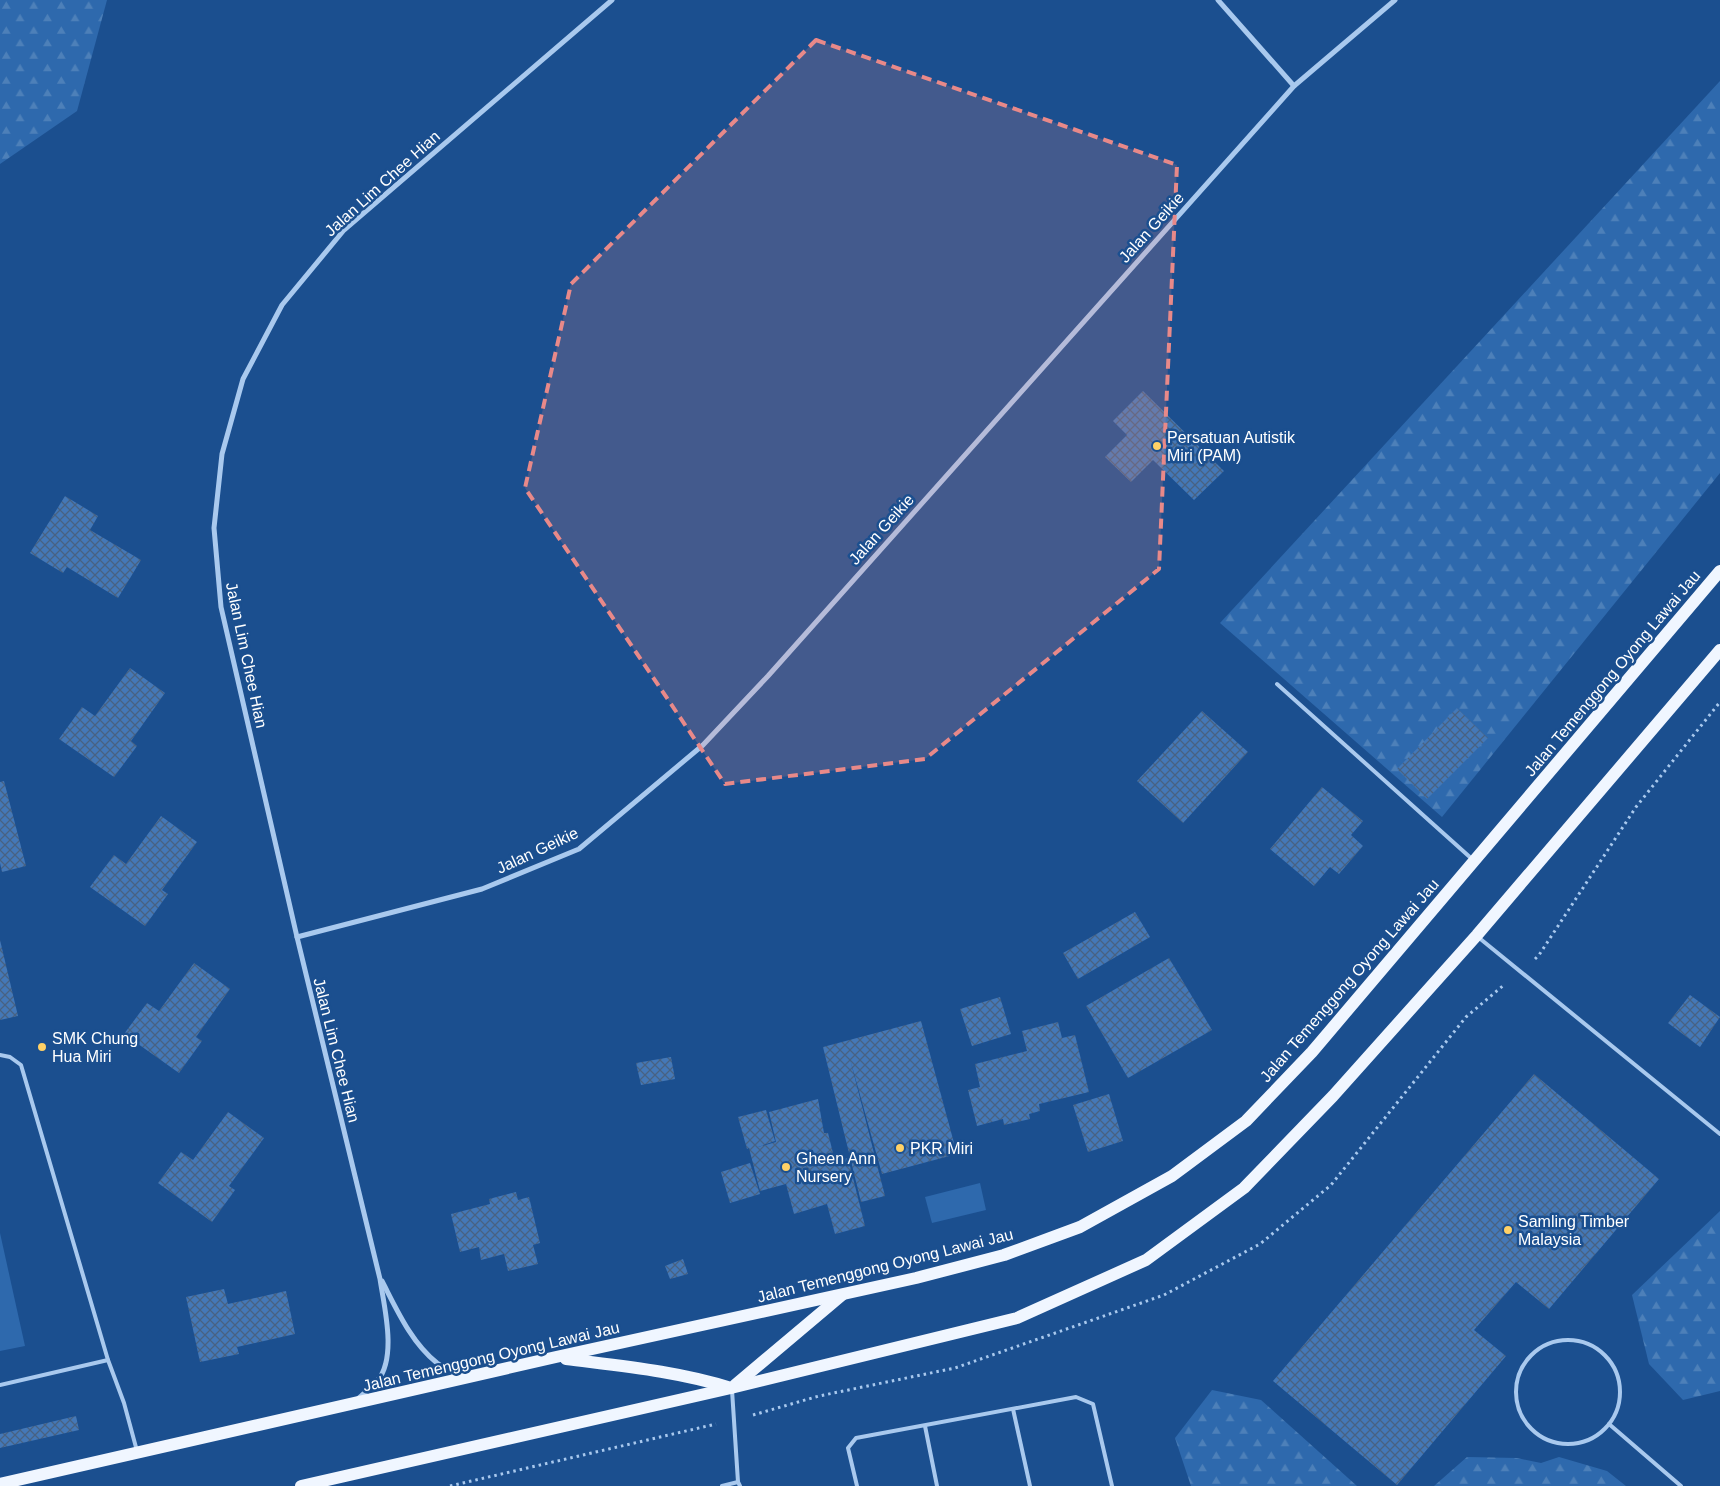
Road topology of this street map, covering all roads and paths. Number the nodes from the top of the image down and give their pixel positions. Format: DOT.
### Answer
graph roads {
  1 [pos="612,0"];
  2 [pos="1218,0"];
  3 [pos="1395,0"];
  4 [pos="1294,86"];
  5 [pos="1720,571"];
  6 [pos="1720,650"];
  7 [pos="1277,684"];
  8 [pos="1474,861"];
  9 [pos="1476,935"];
  10 [pos="297,937"];
  11 [pos="0,1055"];
  12 [pos="1720,1134"];
  13 [pos="380,1279"];
  14 [pos="843,1294"];
  15 [pos="556,1357"];
  16 [pos="108,1360"];
  17 [pos="464,1379"];
  18 [pos="0,1385"];
  19 [pos="732,1388"];
  20 [pos="350,1406"];
  21 [pos="1013,1409"];
  22 [pos="734,1420"];
  23 [pos="1609,1424"];
  24 [pos="925,1426"];
  25 [pos="138,1453"];
  26 [pos="0,1484"];
  27 [pos="739,1484"];
  28 [pos="301,1486"];
  29 [pos="450,1486"];
  30 [pos="722,1486"];
  31 [pos="857,1486"];
  32 [pos="937,1486"];
  33 [pos="1030,1486"];
  34 [pos="1112,1486"];
  35 [pos="1681,1486"];
  1 -- 10 [label="street, Jalan Lim Chee Hian"];
  2 -- 4 [label="street"];
  3 -- 4 [label="street, Jalan Geikie"];
  4 -- 10 [label="street, Jalan Geikie"];
  5 -- 8 [label="main road, Jalan Temenggong Oyong Lawai Jau"];
  6 -- 9 [label="main road"];
  7 -- 8 [label="lane"];
  8 -- 14 [label="main road, Jalan Temenggong Oyong Lawai Jau"];
  9 -- 12 [label="lane"];
  9 -- 19 [label="main road"];
  10 -- 13 [label="street, Jalan Lim Chee Hian"];
  11 -- 16 [label="lane"];
  13 -- 17 [label="street, Jalan Lim Chee Hian"];
  13 -- 20 [label="street, Jalan Lim Chee Hian"];
  14 -- 15 [label="main road, Jalan Temenggong Oyong Lawai Jau"];
  14 -- 19 [label="main road"];
  15 -- 17 [label="main road, Jalan Temenggong Oyong Lawai Jau"];
  15 -- 19 [label="main road"];
  16 -- 18 [label="lane"];
  16 -- 25 [label="lane"];
  17 -- 20 [label="main road, Jalan Temenggong Oyong Lawai Jau"];
  19 -- 22 [label="lane"];
  19 -- 28 [label="main road"];
  20 -- 25 [label="main road, Jalan Temenggong Oyong Lawai Jau"];
  21 -- 24 [label="lane"];
  21 -- 33 [label="lane"];
  21 -- 34 [label="lane"];
  22 -- 27 [label="lane"];
  22 -- 29 [label="path"];
  23 -- 23 [label="lane"];
  23 -- 35 [label="lane"];
  24 -- 31 [label="lane"];
  24 -- 32 [label="lane"];
  25 -- 26 [label="main road, Jalan Temenggong Oyong Lawai Jau"];
  27 -- 30 [label="lane"];
}
